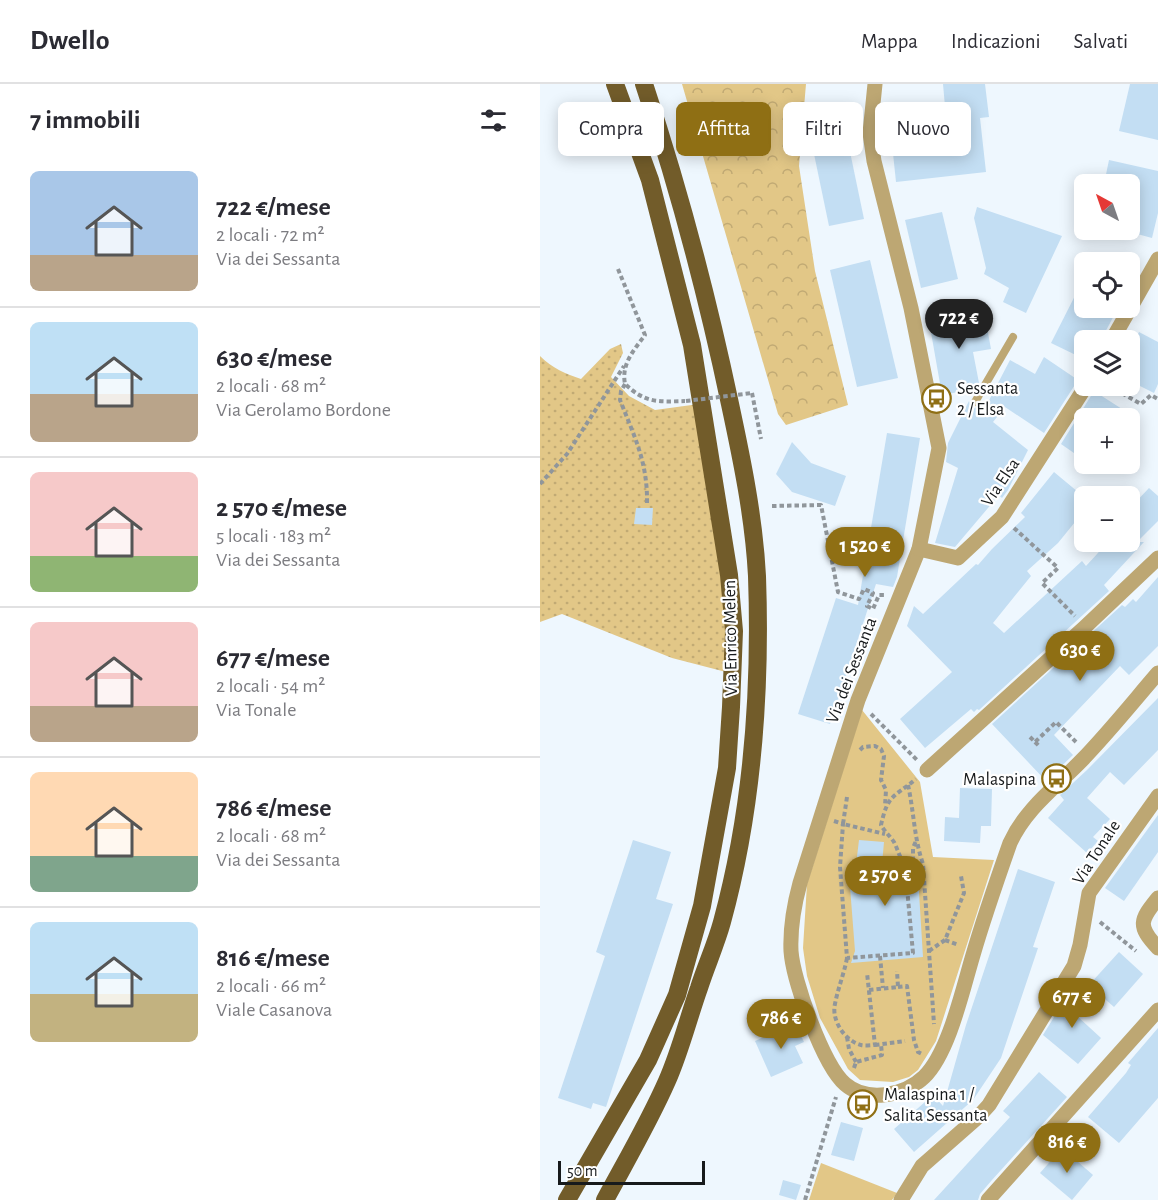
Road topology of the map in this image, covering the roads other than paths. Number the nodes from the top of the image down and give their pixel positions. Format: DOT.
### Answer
graph roads {
  1 [pos="615,84"];
  2 [pos="644,84"];
  3 [pos="874,84"];
  4 [pos="1158,259"];
  5 [pos="1118,330"];
  6 [pos="1013,337"];
  7 [pos="1080,396"];
  8 [pos="975,402"];
  9 [pos="919,549"];
  10 [pos="1158,558"];
  11 [pos="1158,673"];
  12 [pos="927,770"];
  13 [pos="1158,796"];
  14 [pos="1158,898"];
  15 [pos="1158,948"];
  16 [pos="706,965"];
  17 [pos="1158,1010"];
  18 [pos="567,1200"];
  19 [pos="572,1200"];
  20 [pos="605,1200"];
  21 [pos="901,1200"];
  22 [pos="988,1200"];
  1 -- 18 [label="highway, Via Enrico Melen"];
  2 -- 16 [label="highway, Via Enrico Melen"];
  3 -- 9 [label="street, Via dei Sessanta"];
  4 -- 5 [label="street"];
  6 -- 8 [label="lane"];
  7 -- 9 [label="street, Via Elsa"];
  9 -- 11 [label="street, Via dei Sessanta"];
  10 -- 12 [label="street"];
  13 -- 21 [label="street, Via Tonale"];
  14 -- 15 [label="street"];
  16 -- 19 [label="highway"];
  16 -- 20 [label="highway"];
  17 -- 22 [label="street"];
}
